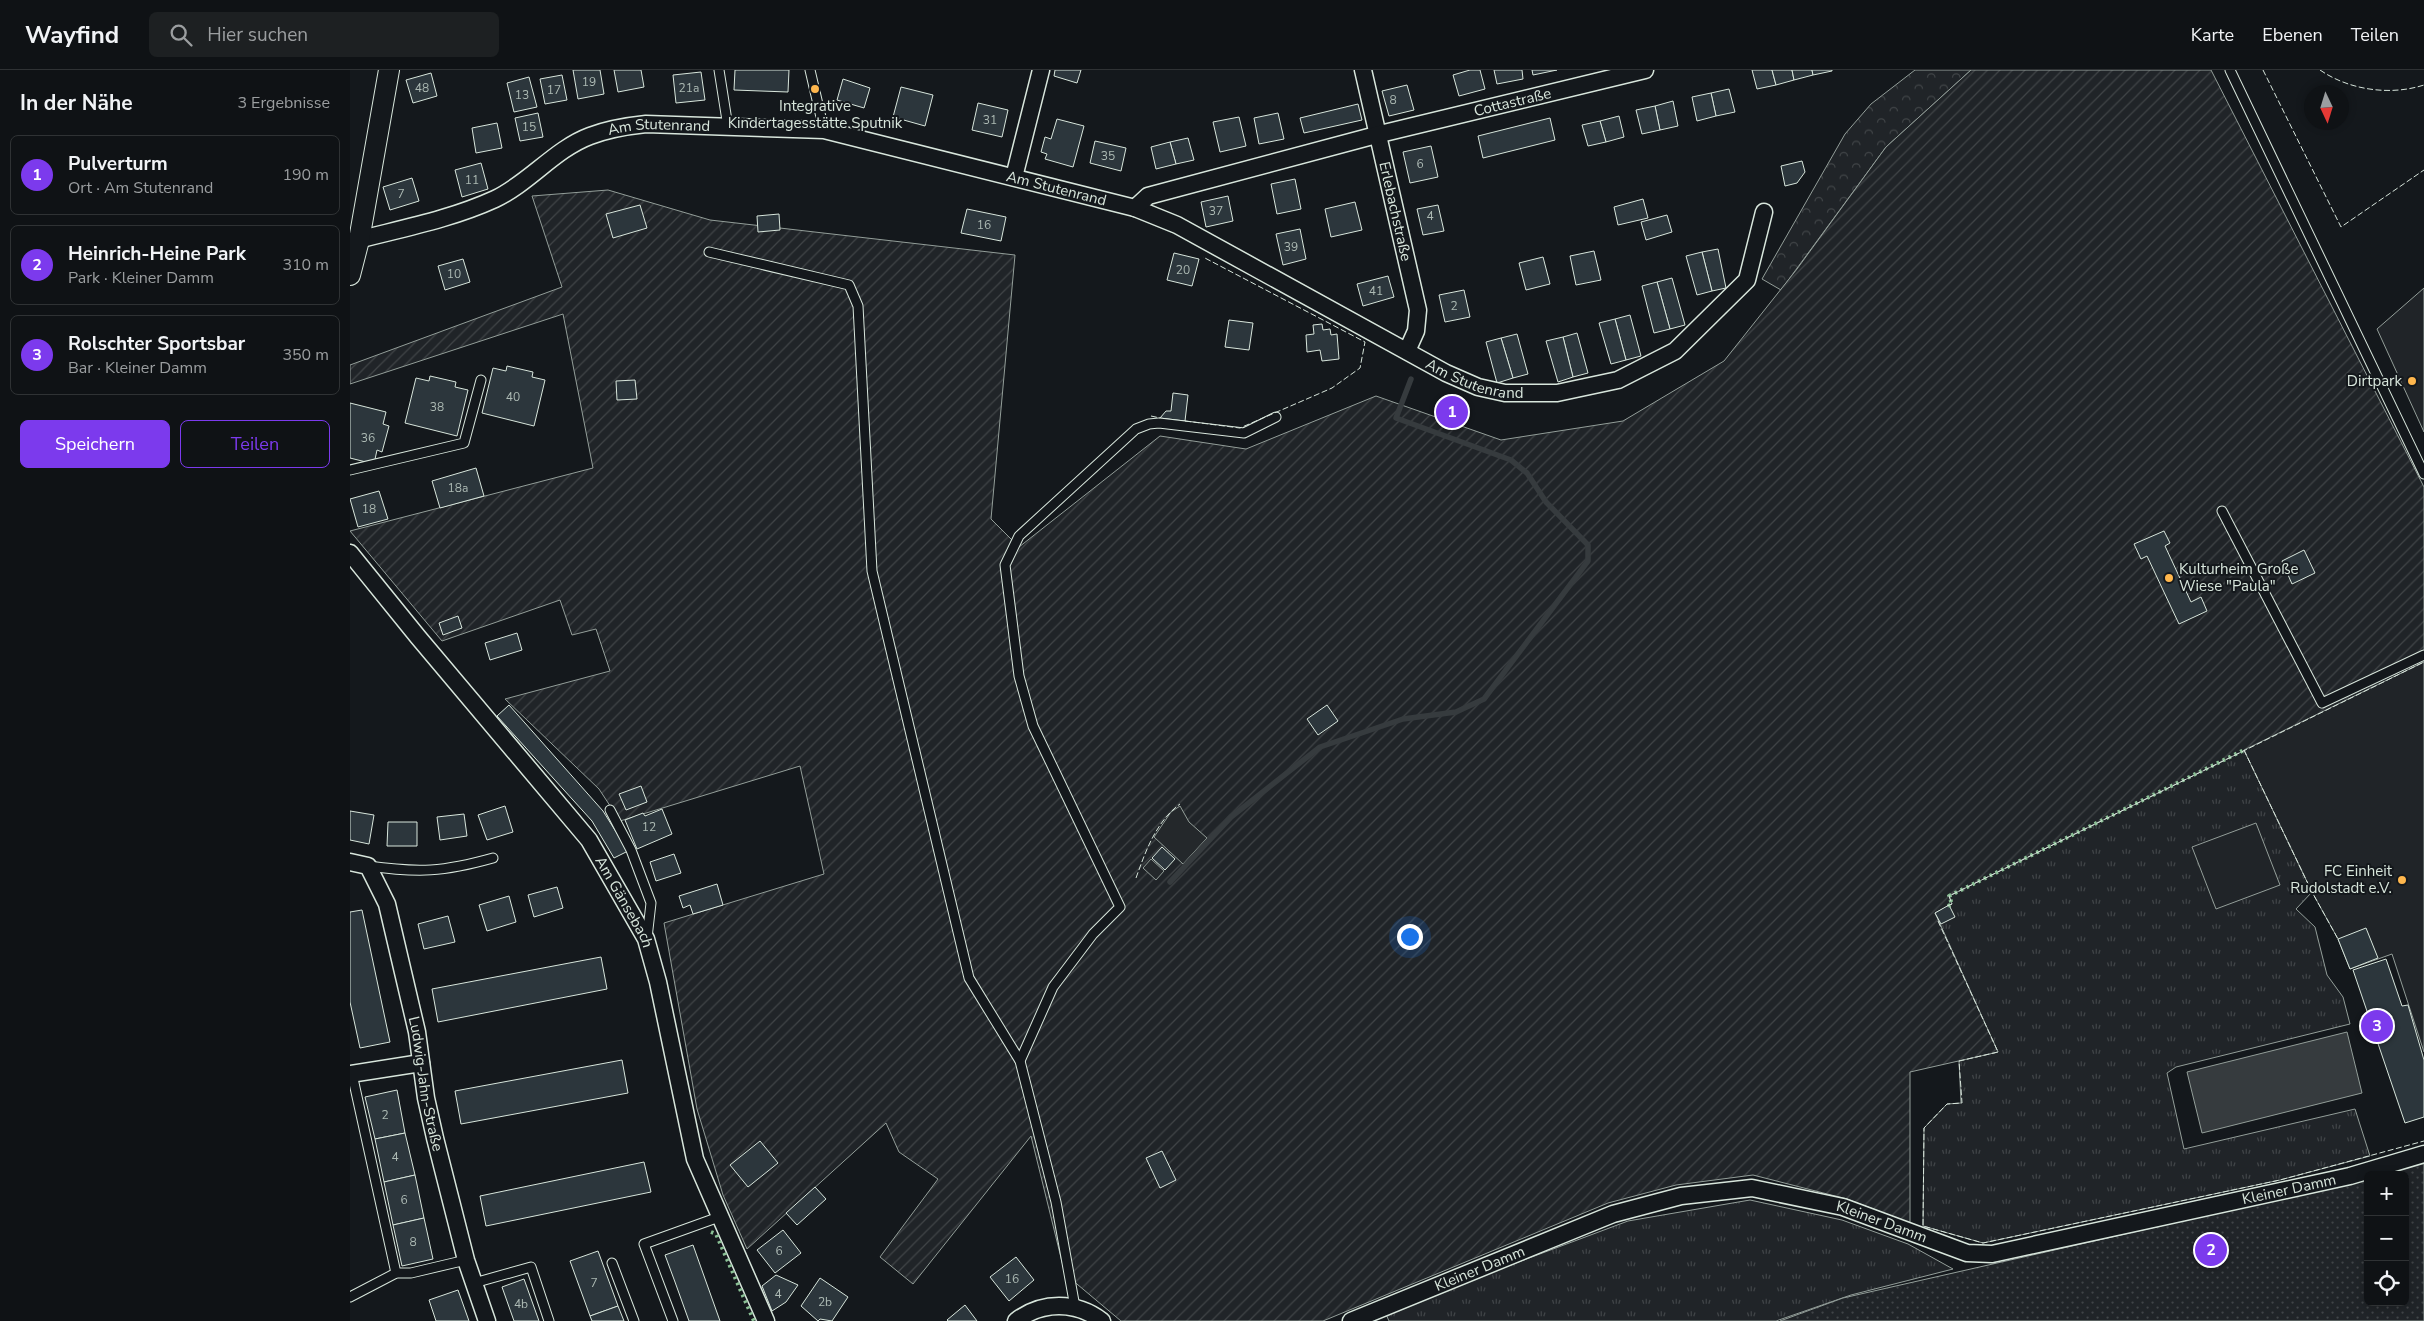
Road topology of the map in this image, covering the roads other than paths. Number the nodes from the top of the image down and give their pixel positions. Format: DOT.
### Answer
graph roads {
  1 [pos="389,70"];
  2 [pos="719,70"];
  3 [pos="810,70"];
  4 [pos="1041,70"];
  5 [pos="1364,70"];
  6 [pos="1645,70"];
  7 [pos="2230,70"];
  8 [pos="728,127"];
  9 [pos="824,130"];
  10 [pos="1380,134"];
  11 [pos="1014,177"];
  12 [pos="1135,208"];
  13 [pos="1764,212"];
  14 [pos="354,241"];
  15 [pos="708,252"];
  16 [pos="350,275"];
  17 [pos="1407,351"];
  18 [pos="481,380"];
  19 [pos="1276,417"];
  20 [pos="350,470"];
  21 [pos="2424,474"];
  22 [pos="2222,511"];
  23 [pos="350,553"];
  24 [pos="2424,655"];
  25 [pos="610,810"];
  26 [pos="493,858"];
  27 [pos="350,862"];
  28 [pos="368,866"];
  29 [pos="646,939"];
  30 [pos="1020,1061"];
  31 [pos="421,1063"];
  32 [pos="351,1074"];
  33 [pos="2424,1154"];
  34 [pos="719,1217"];
  35 [pos="466,1260"];
  36 [pos="612,1263"];
  37 [pos="396,1273"];
  38 [pos="474,1283"];
  39 [pos="350,1298"];
  40 [pos="1075,1307"];
  41 [pos="487,1321"];
  42 [pos="549,1321"];
  43 [pos="634,1321"];
  44 [pos="673,1321"];
  45 [pos="766,1321"];
  46 [pos="1016,1321"];
  47 [pos="1102,1321"];
  48 [pos="1351,1321"];
  1 -- 14 [label="street"];
  2 -- 8 [label="lane"];
  3 -- 9 [label="lane"];
  4 -- 11 [label="street"];
  5 -- 10 [label="street, Erlebachstraße"];
  6 -- 10 [label="street, Cottastraße"];
  7 -- 21 [label="lane"];
  8 -- 9 [label="street, Am Stutenrand"];
  8 -- 14 [label="street, Am Stutenrand"];
  9 -- 11 [label="street, Am Stutenrand"];
  10 -- 12 [label="street"];
  10 -- 17 [label="street, Erlebachstraße"];
  11 -- 12 [label="street, Am Stutenrand"];
  12 -- 17 [label="street, Am Stutenrand"];
  13 -- 17 [label="street, Am Stutenrand"];
  14 -- 16 [label="street"];
  15 -- 30 [label="lane"];
  18 -- 20 [label="lane"];
  19 -- 30 [label="lane"];
  22 -- 24 [label="lane"];
  23 -- 29 [label="street, Am Gänsebach"];
  25 -- 29 [label="lane"];
  26 -- 28 [label="lane"];
  27 -- 28 [label="street"];
  28 -- 31 [label="street, Ludwig-Jahn-Straße"];
  29 -- 34 [label="street, Am Gänsebach"];
  30 -- 40 [label="lane"];
  31 -- 32 [label="street"];
  31 -- 35 [label="street, Ludwig-Jahn-Straße"];
  32 -- 37 [label="lane"];
  33 -- 48 [label="street, Kleiner Damm"];
  34 -- 44 [label="lane"];
  34 -- 45 [label="street, Am Gänsebach"];
  35 -- 37 [label="lane"];
  35 -- 38 [label="street, Ludwig-Jahn-Straße"];
  36 -- 43 [label="lane"];
  37 -- 39 [label="lane"];
  38 -- 41 [label="street, Ludwig-Jahn-Straße"];
  38 -- 42 [label="lane"];
  40 -- 46 [label="street"];
  40 -- 47 [label="street"];
}
